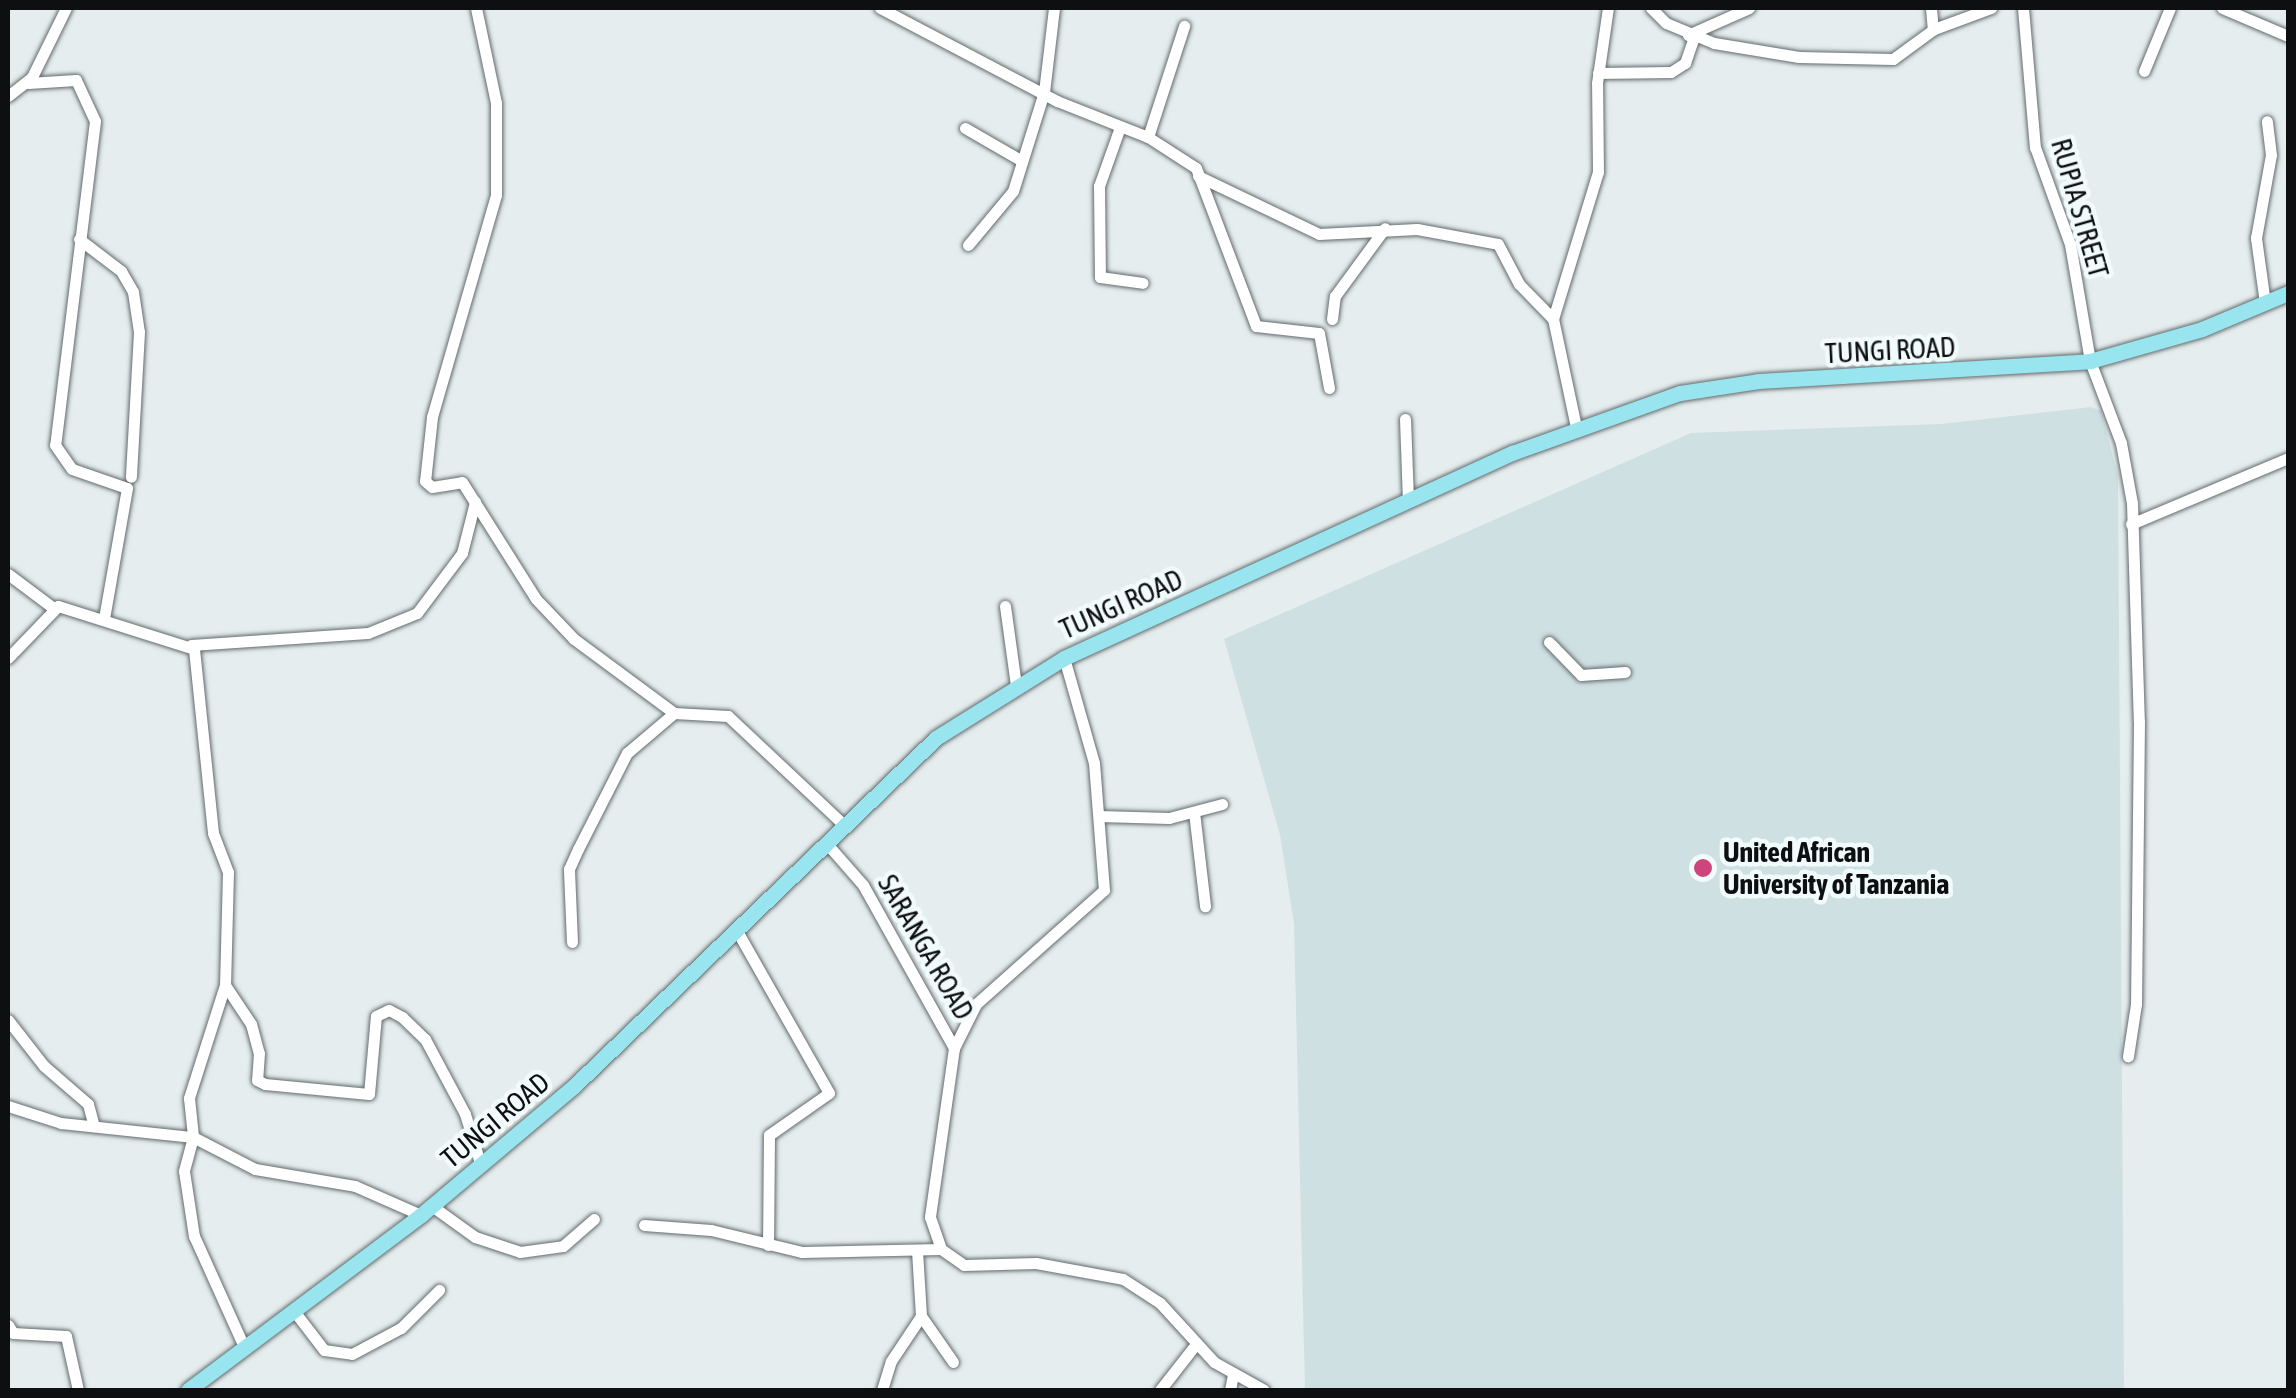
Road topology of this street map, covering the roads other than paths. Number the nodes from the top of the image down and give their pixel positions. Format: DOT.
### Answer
graph roads {
  1 [pos="66,8"];
  2 [pos="476,8"];
  3 [pos="880,8"];
  4 [pos="1054,8"];
  5 [pos="1608,8"];
  6 [pos="1651,8"];
  7 [pos="1749,8"];
  8 [pos="1931,8"];
  9 [pos="1991,8"];
  10 [pos="2023,8"];
  11 [pos="2170,8"];
  12 [pos="2222,8"];
  13 [pos="1184,26"];
  14 [pos="1933,30"];
  15 [pos="1691,36"];
  16 [pos="2288,36"];
  17 [pos="2144,71"];
  18 [pos="1598,73"];
  19 [pos="28,82"];
  20 [pos="1044,92"];
  21 [pos="8,96"];
  22 [pos="2267,122"];
  23 [pos="1120,127"];
  24 [pos="964,128"];
  25 [pos="1148,138"];
  26 [pos="1022,161"];
  27 [pos="1198,176"];
  28 [pos="1385,228"];
  29 [pos="79,239"];
  30 [pos="968,245"];
  31 [pos="1143,283"];
  32 [pos="2288,293"];
  33 [pos="2266,302"];
  34 [pos="1553,319"];
  35 [pos="1332,320"];
  36 [pos="2090,361"];
  37 [pos="1329,388"];
  38 [pos="1405,419"];
  39 [pos="1576,426"];
  40 [pos="2288,458"];
  41 [pos="131,477"];
  42 [pos="1408,501"];
  43 [pos="475,502"];
  44 [pos="2131,524"];
  45 [pos="8,574"];
  46 [pos="1004,606"];
  47 [pos="52,607"];
  48 [pos="104,618"];
  49 [pos="1549,642"];
  50 [pos="191,645"];
  51 [pos="8,658"];
  52 [pos="1064,658"];
  53 [pos="1625,672"];
  54 [pos="1016,685"];
  55 [pos="674,712"];
  56 [pos="1222,804"];
  57 [pos="1194,812"];
  58 [pos="1099,816"];
  59 [pos="846,827"];
  60 [pos="828,845"];
  61 [pos="1205,906"];
  62 [pos="737,931"];
  63 [pos="572,942"];
  64 [pos="225,985"];
  65 [pos="8,1020"];
  66 [pos="954,1048"];
  67 [pos="2128,1056"];
  68 [pos="8,1106"];
  69 [pos="94,1126"];
  70 [pos="193,1137"];
  71 [pos="481,1166"];
  72 [pos="427,1210"];
  73 [pos="594,1219"];
  74 [pos="644,1225"];
  75 [pos="768,1246"];
  76 [pos="942,1249"];
  77 [pos="917,1251"];
  78 [pos="440,1290"];
  79 [pos="294,1311"];
  80 [pos="921,1316"];
  81 [pos="8,1325"];
  82 [pos="1196,1344"];
  83 [pos="245,1349"];
  84 [pos="954,1362"];
  85 [pos="1234,1375"];
  86 [pos="78,1390"];
  87 [pos="188,1390"];
  88 [pos="882,1390"];
  89 [pos="1160,1390"];
  90 [pos="1230,1390"];
  91 [pos="1264,1390"];
  1 -- 19 [label="street"];
  2 -- 43 [label="street"];
  3 -- 20 [label="street"];
  4 -- 20 [label="street"];
  5 -- 18 [label="street"];
  6 -- 15 [label="street"];
  7 -- 15 [label="street"];
  8 -- 14 [label="street"];
  9 -- 14 [label="street"];
  10 -- 36 [label="street, RUPIA STREET"];
  11 -- 17 [label="street"];
  12 -- 16 [label="street"];
  13 -- 25 [label="street"];
  14 -- 15 [label="street"];
  15 -- 18 [label="street"];
  18 -- 34 [label="street"];
  19 -- 21 [label="street"];
  19 -- 29 [label="street"];
  20 -- 23 [label="street"];
  20 -- 26 [label="street"];
  22 -- 33 [label="street"];
  23 -- 25 [label="street"];
  23 -- 31 [label="street"];
  24 -- 26 [label="street"];
  25 -- 27 [label="street"];
  26 -- 30 [label="street"];
  27 -- 28 [label="street"];
  27 -- 37 [label="street"];
  28 -- 34 [label="street"];
  28 -- 35 [label="street"];
  29 -- 41 [label="street"];
  29 -- 48 [label="street"];
  32 -- 33 [label="main road, TUNGI ROAD"];
  33 -- 36 [label="main road, TUNGI ROAD"];
  34 -- 39 [label="street"];
  36 -- 39 [label="main road, TUNGI ROAD"];
  36 -- 44 [label="street, RUPIA STREET"];
  38 -- 42 [label="street"];
  39 -- 42 [label="main road, TUNGI ROAD"];
  40 -- 44 [label="street"];
  42 -- 52 [label="main road, TUNGI ROAD"];
  43 -- 50 [label="street"];
  43 -- 55 [label="street"];
  44 -- 67 [label="street, RUPIA STREET"];
  45 -- 47 [label="street"];
  46 -- 54 [label="street"];
  47 -- 48 [label="street"];
  47 -- 51 [label="street"];
  48 -- 50 [label="street"];
  49 -- 53 [label="street"];
  50 -- 64 [label="street"];
  52 -- 54 [label="main road, TUNGI ROAD"];
  52 -- 58 [label="street"];
  54 -- 59 [label="main road, TUNGI ROAD"];
  55 -- 59 [label="street"];
  55 -- 63 [label="street"];
  56 -- 57 [label="street"];
  57 -- 58 [label="street"];
  57 -- 61 [label="street"];
  58 -- 66 [label="street"];
  59 -- 60 [label="main road, TUNGI ROAD"];
  60 -- 62 [label="main road, TUNGI ROAD"];
  60 -- 66 [label="street, SARANGA ROAD"];
  62 -- 71 [label="main road, TUNGI ROAD"];
  62 -- 75 [label="street"];
  64 -- 70 [label="street"];
  64 -- 71 [label="street"];
  65 -- 69 [label="street"];
  66 -- 76 [label="street, SARANGA ROAD"];
  68 -- 69 [label="street"];
  69 -- 70 [label="street"];
  70 -- 72 [label="street"];
  70 -- 83 [label="street"];
  71 -- 72 [label="main road, TUNGI ROAD"];
  72 -- 73 [label="street"];
  72 -- 79 [label="main road, TUNGI ROAD"];
  74 -- 75 [label="street"];
  75 -- 77 [label="street"];
  76 -- 77 [label="street"];
  76 -- 82 [label="street"];
  77 -- 80 [label="street"];
  78 -- 79 [label="street"];
  79 -- 83 [label="main road, TUNGI ROAD"];
  80 -- 84 [label="street"];
  80 -- 88 [label="street"];
  81 -- 86 [label="street"];
  82 -- 85 [label="street"];
  82 -- 89 [label="street"];
  83 -- 87 [label="main road, TUNGI ROAD"];
  85 -- 90 [label="street"];
  85 -- 91 [label="street"];
}
